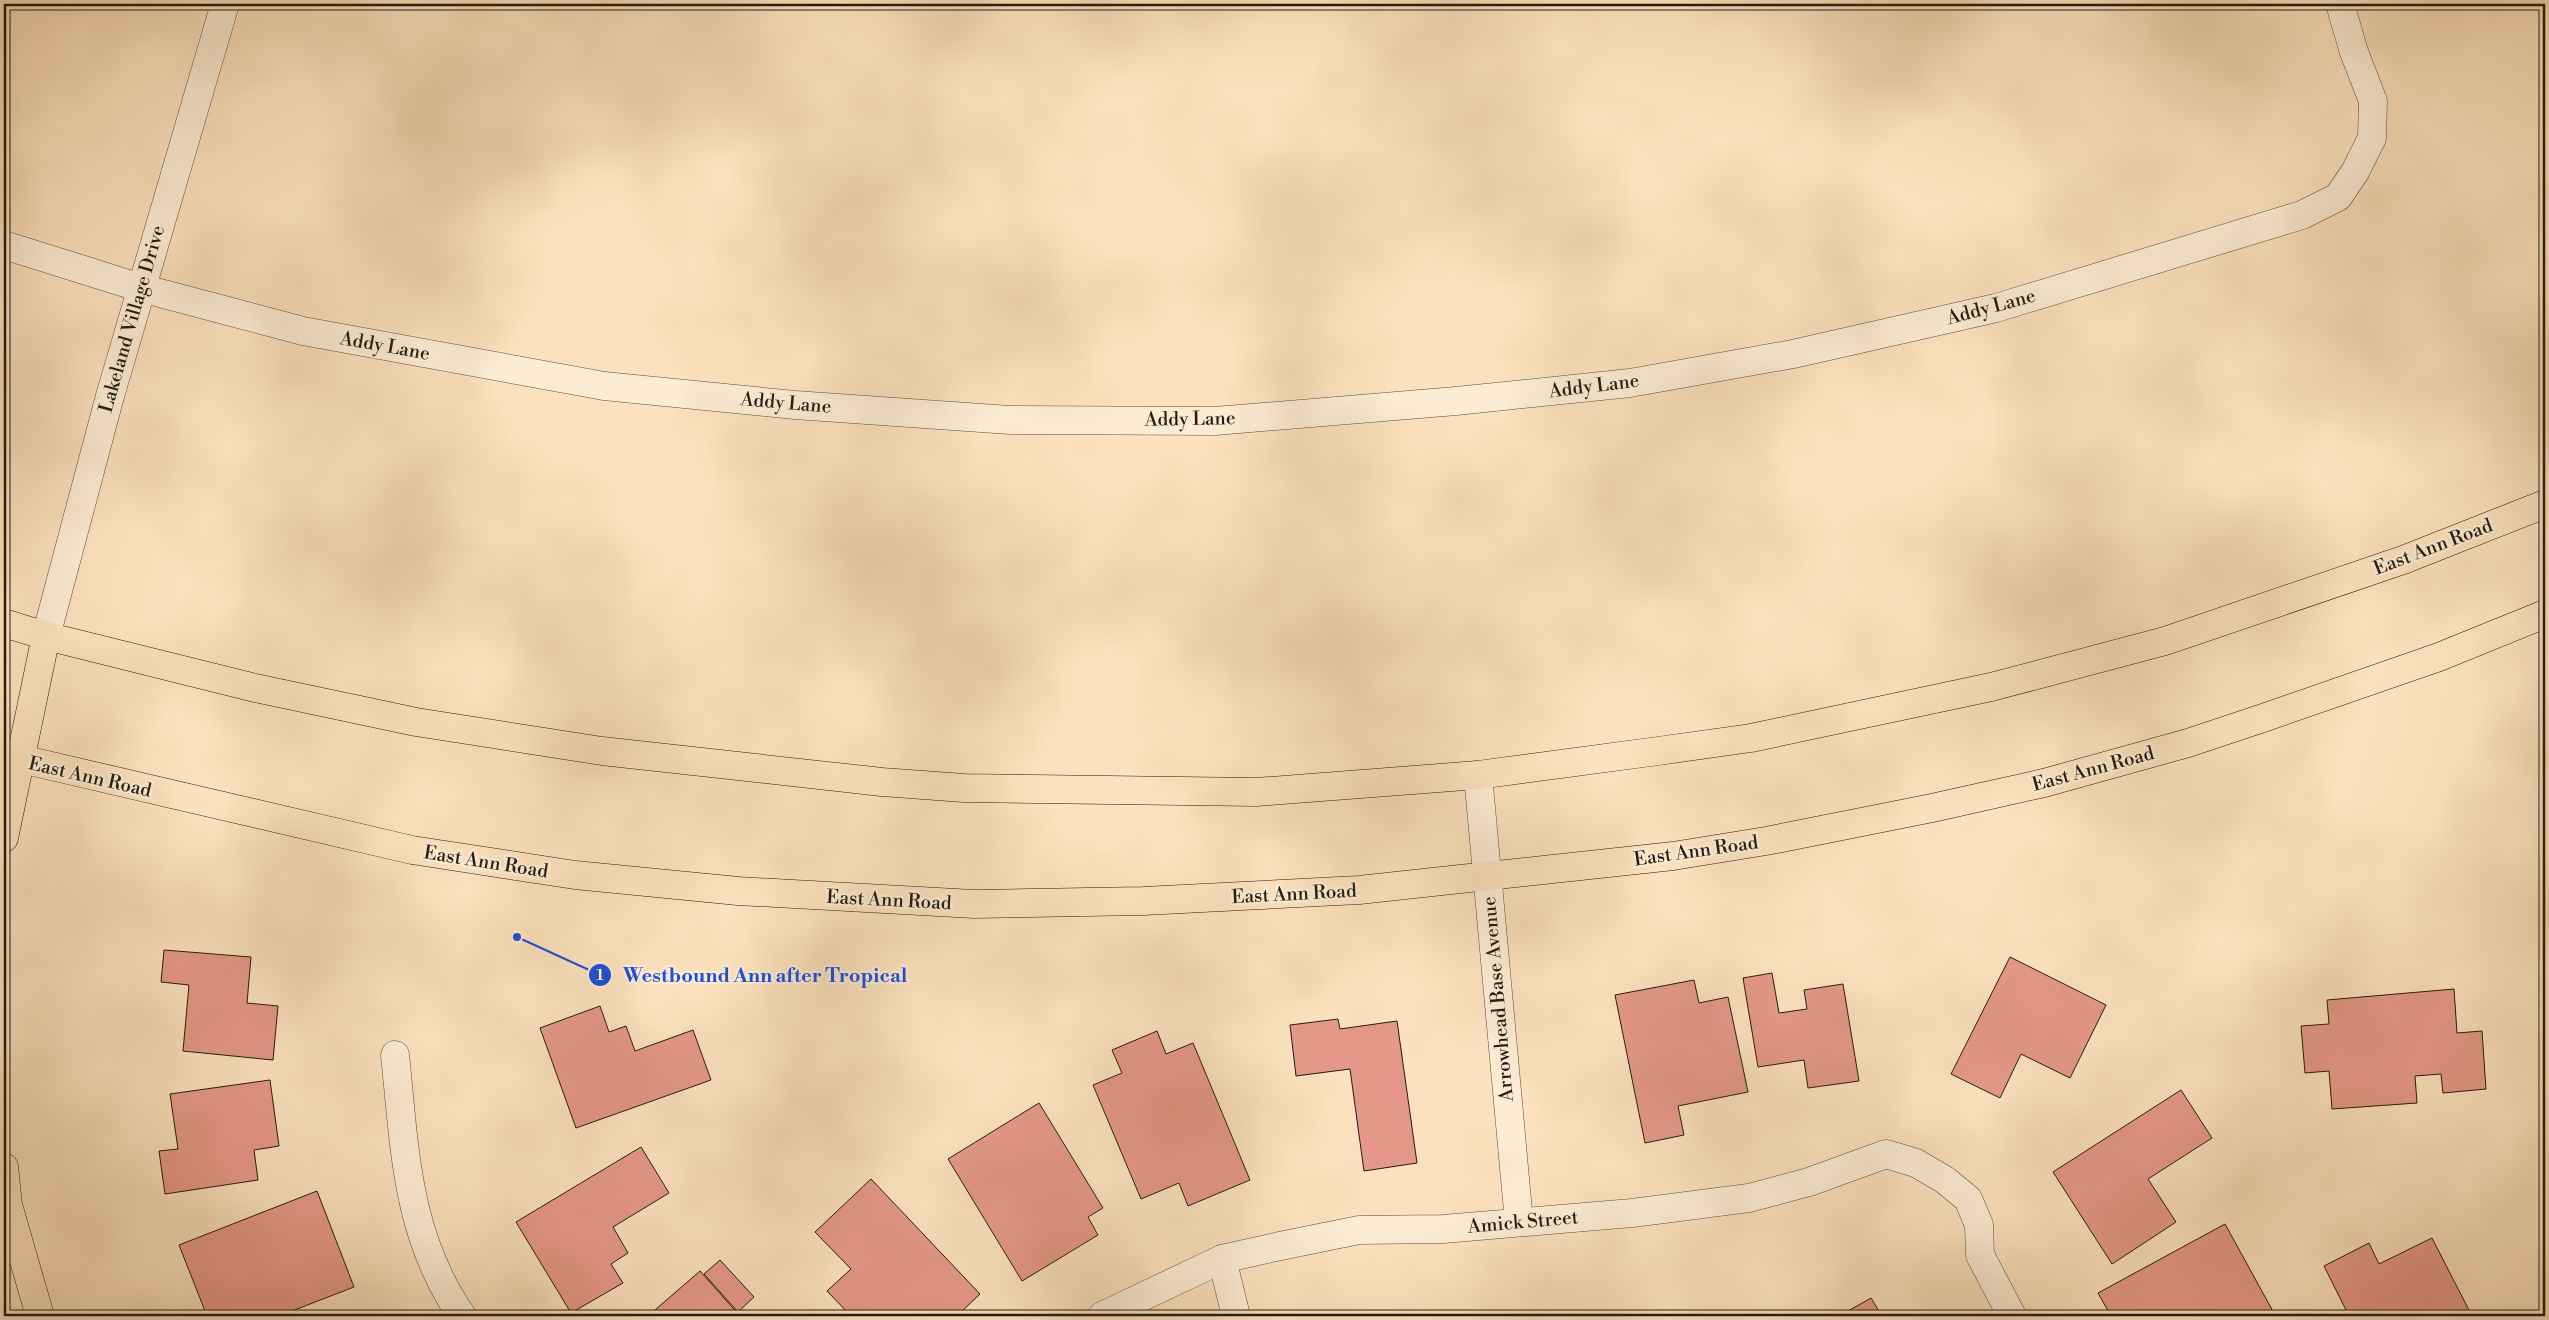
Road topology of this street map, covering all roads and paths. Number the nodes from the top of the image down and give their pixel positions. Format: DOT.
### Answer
graph roads {
  1 [pos="225,4"];
  2 [pos="2340,4"];
  3 [pos="4,245"];
  4 [pos="141,288"];
  5 [pos="2545,504"];
  6 [pos="2545,614"];
  7 [pos="4,623"];
  8 [pos="46,636"];
  9 [pos="11,758"];
  10 [pos="1478,775"];
  11 [pos="4,838"];
  12 [pos="1488,878"];
  13 [pos="395,1055"];
  14 [pos="4,1167"];
  15 [pos="1519,1222"];
  16 [pos="1222,1259"];
  17 [pos="40,1316"];
  18 [pos="462,1316"];
  19 [pos="1102,1316"];
  20 [pos="1236,1316"];
  21 [pos="2012,1316"];
  1 -- 4 [label="street, Lakeland Village Drive"];
  2 -- 4 [label="street, Addy Lane"];
  3 -- 4 [label="street, Addy Lane"];
  4 -- 8 [label="street, Lakeland Village Drive"];
  5 -- 10 [label="main road, East Ann Road"];
  6 -- 12 [label="main road, East Ann Road"];
  7 -- 8 [label="main road, East Ann Road"];
  8 -- 9 [label="main road"];
  8 -- 10 [label="main road, East Ann Road"];
  9 -- 11 [label="main road"];
  9 -- 12 [label="main road, East Ann Road"];
  10 -- 12 [label="street, Arrowhead Base Avenue"];
  12 -- 15 [label="street, Arrowhead Base Avenue"];
  13 -- 18 [label="street"];
  14 -- 17 [label="main road"];
  15 -- 16 [label="street, Amick Street"];
  15 -- 21 [label="street, Amick Street"];
  16 -- 19 [label="street, Amick Street"];
  16 -- 20 [label="street"];
}
